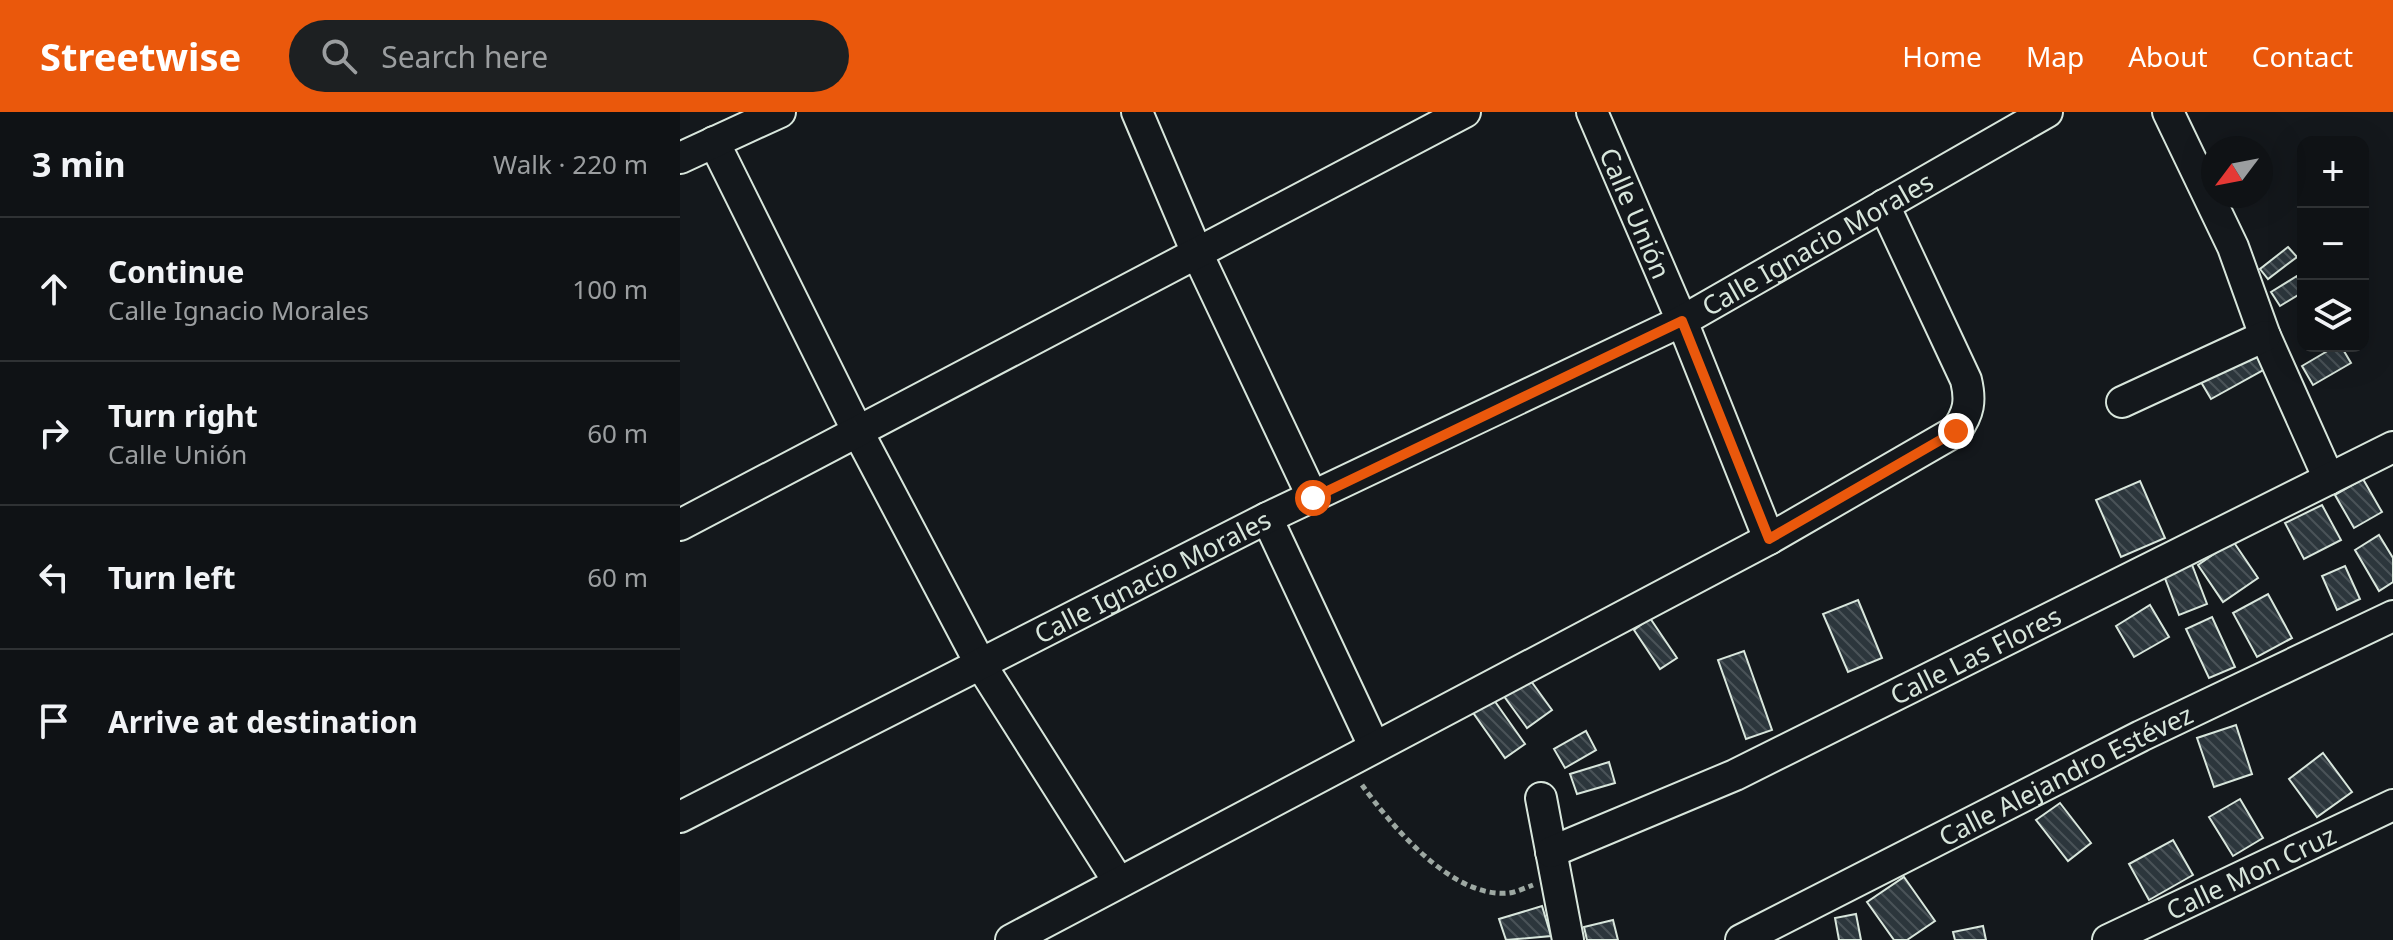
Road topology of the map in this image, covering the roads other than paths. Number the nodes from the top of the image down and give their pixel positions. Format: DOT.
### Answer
graph roads {
  1 [pos="1137,112"];
  2 [pos="1465,112"];
  3 [pos="1592,112"];
  4 [pos="2047,112"];
  5 [pos="2168,112"];
  6 [pos="765,115"];
  7 [pos="714,142"];
  8 [pos="680,158"];
  9 [pos="1884,205"];
  10 [pos="1197,253"];
  11 [pos="1682,321"];
  12 [pos="2265,336"];
  13 [pos="2122,402"];
  14 [pos="859,434"];
  15 [pos="2393,447"];
  16 [pos="2329,479"];
  17 [pos="1313,498"];
  18 [pos="1267,518"];
  19 [pos="680,525"];
  20 [pos="1769,539"];
  21 [pos="2393,616"];
  22 [pos="981,665"];
  23 [pos="1374,746"];
  24 [pos="1541,798"];
  25 [pos="2393,805"];
  26 [pos="680,817"];
  27 [pos="1554,865"];
  28 [pos="1118,881"];
  29 [pos="1011,940"];
  30 [pos="1568,940"];
  31 [pos="1741,940"];
  32 [pos="2108,940"];
  1 -- 10 [label="street"];
  2 -- 10 [label="street"];
  3 -- 11 [label="street, Calle Unión"];
  4 -- 9 [label="street, Calle Ignacio Morales"];
  5 -- 12 [label="street"];
  6 -- 7 [label="street"];
  7 -- 8 [label="street"];
  7 -- 14 [label="street"];
  9 -- 11 [label="street, Calle Ignacio Morales"];
  9 -- 20 [label="street"];
  10 -- 14 [label="street"];
  10 -- 17 [label="street"];
  11 -- 17 [label="street, Calle Ignacio Morales"];
  11 -- 20 [label="street, Calle Unión"];
  12 -- 13 [label="street"];
  12 -- 16 [label="street"];
  14 -- 19 [label="street"];
  14 -- 22 [label="street"];
  15 -- 16 [label="street, Calle Las Flores"];
  16 -- 27 [label="street, Calle Las Flores"];
  17 -- 18 [label="street, Calle Ignacio Morales"];
  18 -- 22 [label="street, Calle Ignacio Morales"];
  18 -- 23 [label="street"];
  20 -- 23 [label="street"];
  21 -- 31 [label="street, Calle Alejandro Estévez"];
  22 -- 26 [label="street, Calle Ignacio Morales"];
  22 -- 28 [label="street"];
  23 -- 28 [label="street"];
  24 -- 27 [label="street"];
  25 -- 32 [label="street, Calle Mon Cruz"];
  27 -- 30 [label="street"];
  28 -- 29 [label="street"];
}
